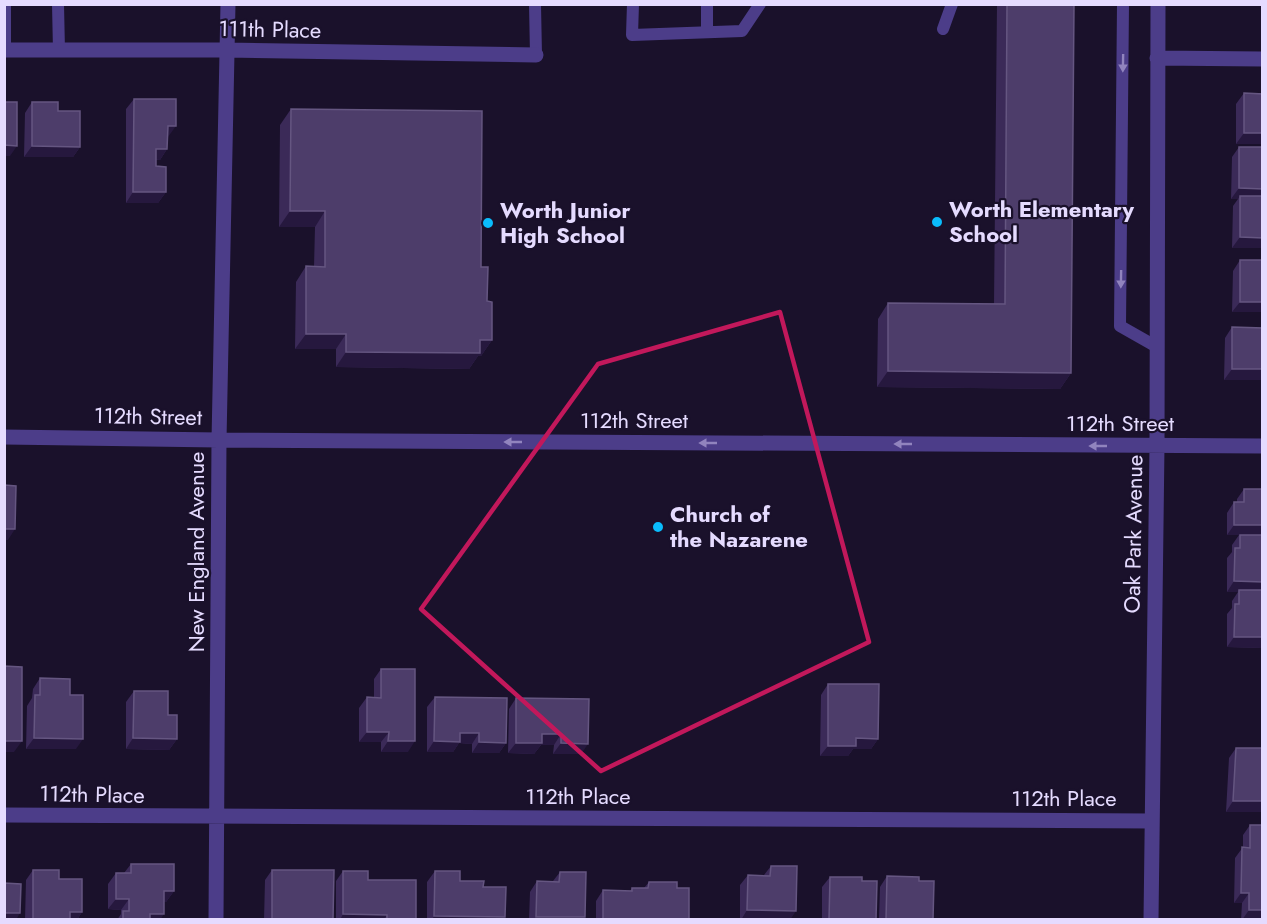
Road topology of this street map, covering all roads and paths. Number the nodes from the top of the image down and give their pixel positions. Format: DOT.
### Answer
graph roads {
  1 [pos="5,4"];
  2 [pos="58,4"];
  3 [pos="228,4"];
  4 [pos="535,4"];
  5 [pos="633,4"];
  6 [pos="707,4"];
  7 [pos="760,4"];
  8 [pos="952,4"];
  9 [pos="1123,4"];
  10 [pos="1158,4"];
  11 [pos="943,29"];
  12 [pos="707,32"];
  13 [pos="5,50"];
  14 [pos="227,50"];
  15 [pos="59,51"];
  16 [pos="536,55"];
  17 [pos="1157,58"];
  18 [pos="1263,59"];
  19 [pos="1156,347"];
  20 [pos="4,437"];
  21 [pos="219,440"];
  22 [pos="1156,446"];
  23 [pos="1263,446"];
  24 [pos="4,815"];
  25 [pos="217,818"];
  26 [pos="1151,820"];
  27 [pos="216,920"];
  28 [pos="1151,920"];
  1 -- 13 [label="lane"];
  2 -- 15 [label="lane"];
  3 -- 14 [label="street, New England Avenue"];
  4 -- 16 [label="lane"];
  5 -- 12 [label="lane"];
  6 -- 12 [label="lane"];
  7 -- 12 [label="lane"];
  8 -- 11 [label="lane"];
  9 -- 19 [label="lane, one-way"];
  10 -- 17 [label="street, Oak Park Avenue"];
  13 -- 15 [label="street, 111th Place"];
  14 -- 15 [label="street, 111th Place"];
  14 -- 16 [label="street, 111th Place"];
  14 -- 21 [label="street, New England Avenue"];
  17 -- 18 [label="street"];
  17 -- 19 [label="street, Oak Park Avenue"];
  19 -- 22 [label="street, Oak Park Avenue"];
  20 -- 21 [label="street, 112th Street"];
  22 -- 21 [label="street, 112th Street, one-way"];
  21 -- 25 [label="street, New England Avenue"];
  22 -- 23 [label="street, 112th Street"];
  22 -- 26 [label="street, Oak Park Avenue"];
  24 -- 25 [label="street, 112th Place"];
  25 -- 26 [label="street, 112th Place"];
  25 -- 27 [label="street, New England Avenue"];
  26 -- 28 [label="street, Oak Park Avenue"];
}
